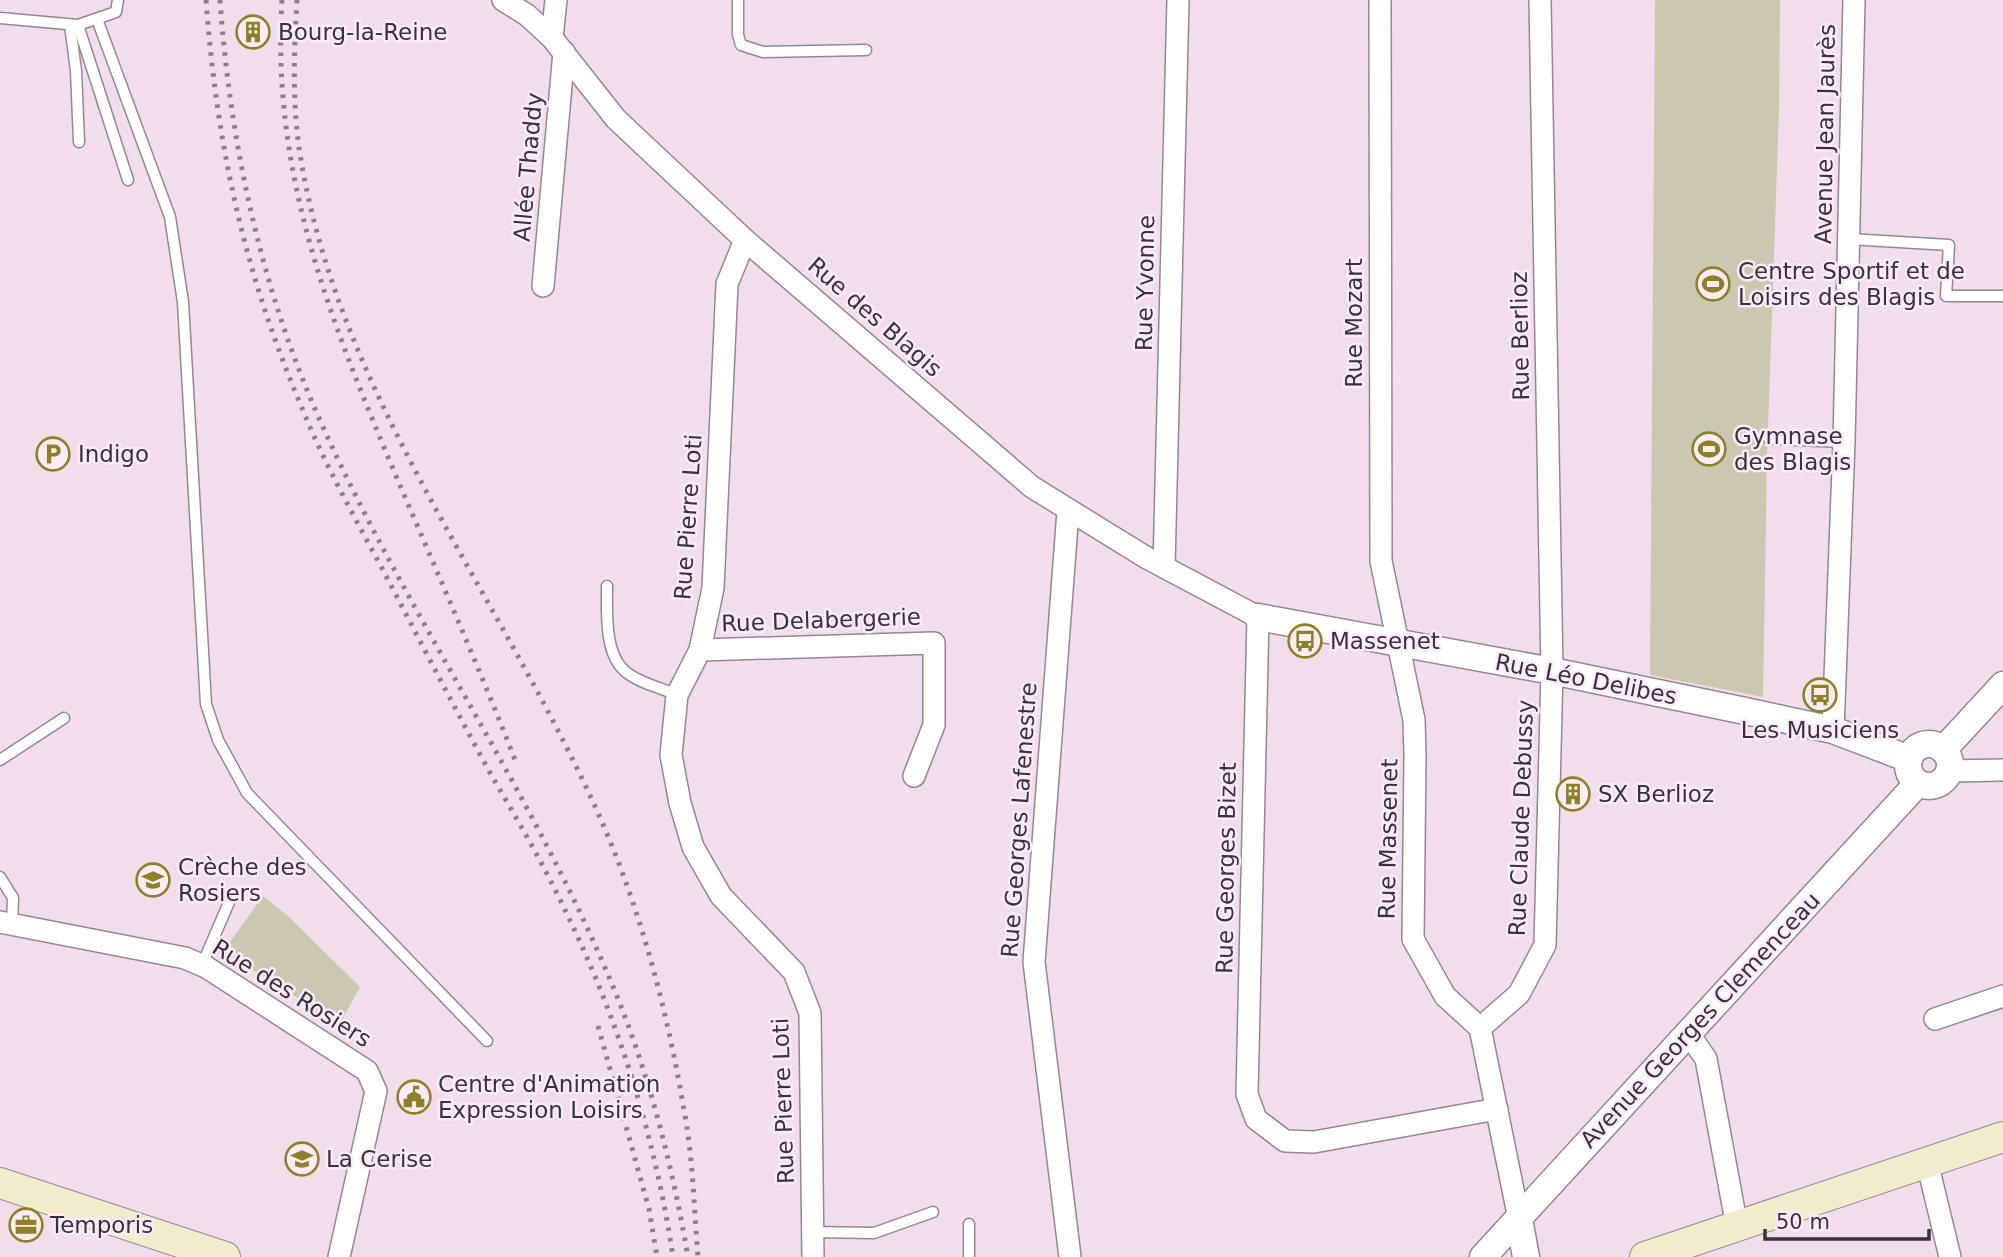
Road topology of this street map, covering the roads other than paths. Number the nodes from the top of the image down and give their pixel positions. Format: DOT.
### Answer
graph roads {
  1 [pos="118,0"];
  2 [pos="503,0"];
  3 [pos="556,0"];
  4 [pos="738,0"];
  5 [pos="1178,0"];
  6 [pos="1380,0"];
  7 [pos="1540,0"];
  8 [pos="1854,0"];
  9 [pos="523,8"];
  10 [pos="0,18"];
  11 [pos="97,19"];
  12 [pos="74,25"];
  13 [pos="558,45"];
  14 [pos="866,50"];
  15 [pos="79,142"];
  16 [pos="128,180"];
  17 [pos="1849,239"];
  18 [pos="745,240"];
  19 [pos="543,286"];
  20 [pos="2003,296"];
  21 [pos="1769,439"];
  22 [pos="1844,442"];
  23 [pos="1068,511"];
  24 [pos="1164,567"];
  25 [pos="607,586"];
  26 [pos="1258,617"];
  27 [pos="1397,644"];
  28 [pos="700,650"];
  29 [pos="1552,671"];
  30 [pos="2003,685"];
  31 [pos="677,695"];
  32 [pos="64,718"];
  33 [pos="1833,730"];
  34 [pos="0,760"];
  35 [pos="1946,761"];
  36 [pos="1913,771"];
  37 [pos="2003,771"];
  38 [pos="914,776"];
  39 [pos="0,877"];
  40 [pos="233,893"];
  41 [pos="6,923"];
  42 [pos="202,965"];
  43 [pos="2003,996"];
  44 [pos="1934,1019"];
  45 [pos="1480,1028"];
  46 [pos="1689,1034"];
  47 [pos="487,1041"];
  48 [pos="1497,1109"];
  49 [pos="2003,1137"];
  50 [pos="1927,1162"];
  51 [pos="0,1183"];
  52 [pos="933,1212"];
  53 [pos="1519,1219"];
  54 [pos="969,1224"];
  55 [pos="1737,1227"];
  56 [pos="813,1231"];
  57 [pos="1693,1249"];
  58 [pos="225,1257"];
  59 [pos="339,1257"];
  60 [pos="813,1257"];
  61 [pos="969,1257"];
  62 [pos="1070,1257"];
  63 [pos="1483,1257"];
  64 [pos="1526,1257"];
  65 [pos="1645,1257"];
  66 [pos="1950,1257"];
  1 -- 11 [label="lane"];
  2 -- 9 [label="street, Rue des Blagis"];
  3 -- 13 [label="street, Allée Thaddy"];
  4 -- 14 [label="lane"];
  5 -- 24 [label="street, Rue Yvonne"];
  6 -- 27 [label="street, Rue Mozart"];
  7 -- 29 [label="street, Rue Berlioz"];
  8 -- 17 [label="street, Avenue Jean Jaurès"];
  9 -- 13 [label="street, Rue des Blagis"];
  10 -- 12 [label="lane"];
  11 -- 12 [label="lane"];
  11 -- 47 [label="lane"];
  12 -- 15 [label="lane"];
  12 -- 16 [label="lane"];
  13 -- 18 [label="street, Rue des Blagis"];
  13 -- 19 [label="street, Allée Thaddy"];
  17 -- 20 [label="lane"];
  17 -- 22 [label="street, Avenue Jean Jaurès"];
  18 -- 23 [label="street, Rue des Blagis"];
  18 -- 28 [label="street, Rue Pierre Loti"];
  21 -- 22 [label="lane"];
  22 -- 33 [label="street, Avenue Jean Jaurès"];
  23 -- 24 [label="street, Rue des Blagis"];
  23 -- 62 [label="street, Rue Georges Lafenestre"];
  24 -- 26 [label="street, Rue des Blagis"];
  25 -- 31 [label="lane"];
  26 -- 27 [label="street, Rue Léo Delibes"];
  26 -- 48 [label="street, Rue Georges Bizet"];
  27 -- 29 [label="street, Rue Léo Delibes"];
  27 -- 45 [label="street, Rue Massenet"];
  28 -- 31 [label="street, Rue Pierre Loti"];
  28 -- 38 [label="street, Rue Delabergerie"];
  29 -- 33 [label="street, Rue Léo Delibes"];
  29 -- 45 [label="street, Rue Claude Debussy"];
  30 -- 35 [label="street"];
  31 -- 56 [label="street, Rue Pierre Loti"];
  32 -- 34 [label="lane"];
  33 -- 36 [label="street, Rue Léo Delibes"];
  35 -- 36 [label="street"];
  35 -- 36 [label="street"];
  35 -- 37 [label="street"];
  36 -- 46 [label="street, Avenue Georges Clemenceau"];
  39 -- 41 [label="lane"];
  40 -- 42 [label="lane"];
  41 -- 42 [label="street, Rue des Rosiers"];
  42 -- 59 [label="street, Rue des Rosiers"];
  43 -- 44 [label="street"];
  45 -- 48 [label="street"];
  46 -- 53 [label="street, Avenue Georges Clemenceau"];
  46 -- 55 [label="street"];
  48 -- 53 [label="street"];
  49 -- 50 [label="main road"];
  50 -- 55 [label="main road"];
  50 -- 66 [label="street"];
  51 -- 58 [label="main road"];
  52 -- 56 [label="lane"];
  53 -- 63 [label="street, Avenue Georges Clemenceau"];
  53 -- 64 [label="street"];
  54 -- 61 [label="lane"];
  55 -- 57 [label="main road"];
  56 -- 60 [label="street, Rue Pierre Loti"];
  57 -- 65 [label="main road"];
}
